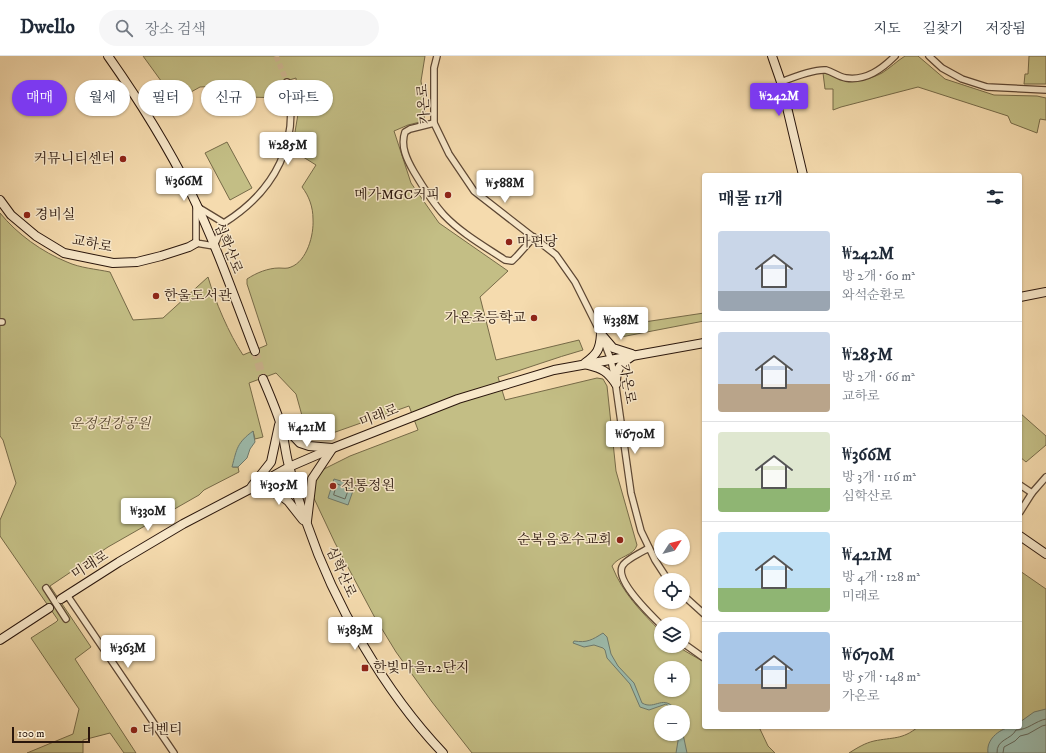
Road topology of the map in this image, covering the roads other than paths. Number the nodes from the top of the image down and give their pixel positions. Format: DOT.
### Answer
graph roads {
  1 [pos="108,56"];
  2 [pos="438,56"];
  3 [pos="772,56"];
  4 [pos="895,56"];
  5 [pos="929,56"];
  6 [pos="781,82"];
  7 [pos="1046,90"];
  8 [pos="291,116"];
  9 [pos="434,123"];
  10 [pos="803,173"];
  11 [pos="0,200"];
  12 [pos="196,206"];
  13 [pos="224,223"];
  14 [pos="534,236"];
  15 [pos="196,243"];
  16 [pos="214,246"];
  17 [pos="1046,292"];
  18 [pos="1022,297"];
  19 [pos="601,334"];
  20 [pos="702,343"];
  21 [pos="255,351"];
  22 [pos="634,355"];
  23 [pos="611,360"];
  24 [pos="583,364"];
  25 [pos="264,379"];
  26 [pos="616,384"];
  27 [pos="280,422"];
  28 [pos="333,448"];
  29 [pos="289,467"];
  30 [pos="1046,477"];
  31 [pos="1022,486"];
  32 [pos="250,489"];
  33 [pos="1032,493"];
  34 [pos="1022,509"];
  35 [pos="307,525"];
  36 [pos="1022,537"];
  37 [pos="649,548"];
  38 [pos="1046,554"];
  39 [pos="664,573"];
  40 [pos="46,588"];
  41 [pos="64,597"];
  42 [pos="690,601"];
  43 [pos="49,608"];
  44 [pos="702,612"];
  45 [pos="654,617"];
  46 [pos="66,619"];
  47 [pos="0,640"];
  48 [pos="690,648"];
  49 [pos="702,657"];
  50 [pos="174,753"];
  51 [pos="443,753"];
  1 -- 12 [label="street, 심학산로"];
  2 -- 9 [label="street, 가온로"];
  3 -- 6 [label="street"];
  4 -- 6 [label="street"];
  5 -- 7 [label="street"];
  6 -- 10 [label="street"];
  8 -- 13 [label="street"];
  9 -- 14 [label="street, 가온로"];
  9 -- 14 [label="street"];
  11 -- 15 [label="street, 교하로"];
  12 -- 13 [label="street"];
  12 -- 15 [label="street"];
  12 -- 16 [label="street, 심학산로"];
  13 -- 16 [label="street"];
  14 -- 19 [label="street, 가온로"];
  15 -- 16 [label="street"];
  16 -- 21 [label="street, 심학산로"];
  17 -- 18 [label="street"];
  19 -- 22 [label="street"];
  19 -- 23 [label="street, 가온로"];
  19 -- 24 [label="street"];
  20 -- 22 [label="street"];
  22 -- 23 [label="street"];
  22 -- 26 [label="street"];
  23 -- 24 [label="street"];
  23 -- 26 [label="street, 가온로"];
  24 -- 26 [label="street"];
  24 -- 28 [label="street, 미래로"];
  25 -- 27 [label="street, 심학산로"];
  26 -- 37 [label="street, 가온로"];
  27 -- 28 [label="street"];
  27 -- 29 [label="street, 심학산로"];
  27 -- 32 [label="street"];
  28 -- 29 [label="street, 미래로"];
  28 -- 35 [label="street"];
  29 -- 32 [label="street, 미래로"];
  29 -- 35 [label="street, 심학산로"];
  30 -- 33 [label="street"];
  31 -- 33 [label="street"];
  32 -- 35 [label="street"];
  32 -- 41 [label="street, 미래로"];
  33 -- 34 [label="street"];
  35 -- 51 [label="street, 심학산로"];
  36 -- 38 [label="street"];
  37 -- 39 [label="street, 가온로"];
  37 -- 45 [label="street"];
  40 -- 46 [label="street"];
  41 -- 50 [label="street"];
  42 -- 44 [label="street"];
  43 -- 47 [label="street"];
  48 -- 49 [label="street"];
}
